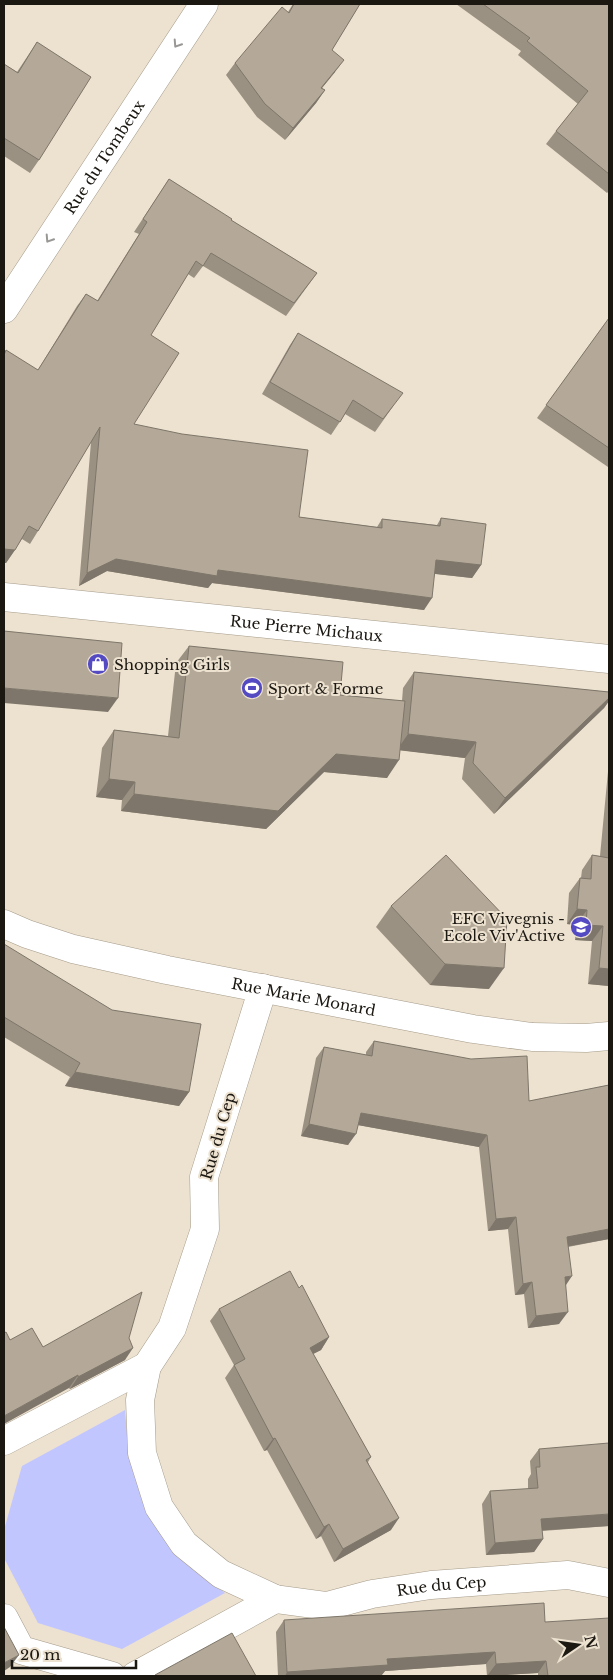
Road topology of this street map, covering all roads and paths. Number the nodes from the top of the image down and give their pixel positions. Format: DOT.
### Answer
graph roads {
  1 [pos="204,4"];
  2 [pos="4,309"];
  3 [pos="4,597"];
  4 [pos="609,659"];
  5 [pos="4,924"];
  6 [pos="263,988"];
  7 [pos="609,1036"];
  8 [pos="147,1366"];
  9 [pos="4,1441"];
  10 [pos="609,1583"];
  11 [pos="275,1599"];
  12 [pos="4,1618"];
  13 [pos="112,1676"];
  14 [pos="135,1676"];
  1 -- 2 [label="street, Rue du Tombeux, one-way"];
  3 -- 4 [label="street, Rue Pierre Michaux"];
  5 -- 6 [label="street, Rue Marie Monard"];
  6 -- 7 [label="street, Rue Marie Monard"];
  6 -- 8 [label="street, Rue du Cep"];
  8 -- 9 [label="street, Rue du Cep"];
  8 -- 11 [label="street, Rue du Cep"];
  10 -- 11 [label="street, Rue du Cep"];
  11 -- 14 [label="street"];
  12 -- 13 [label="street"];
}
